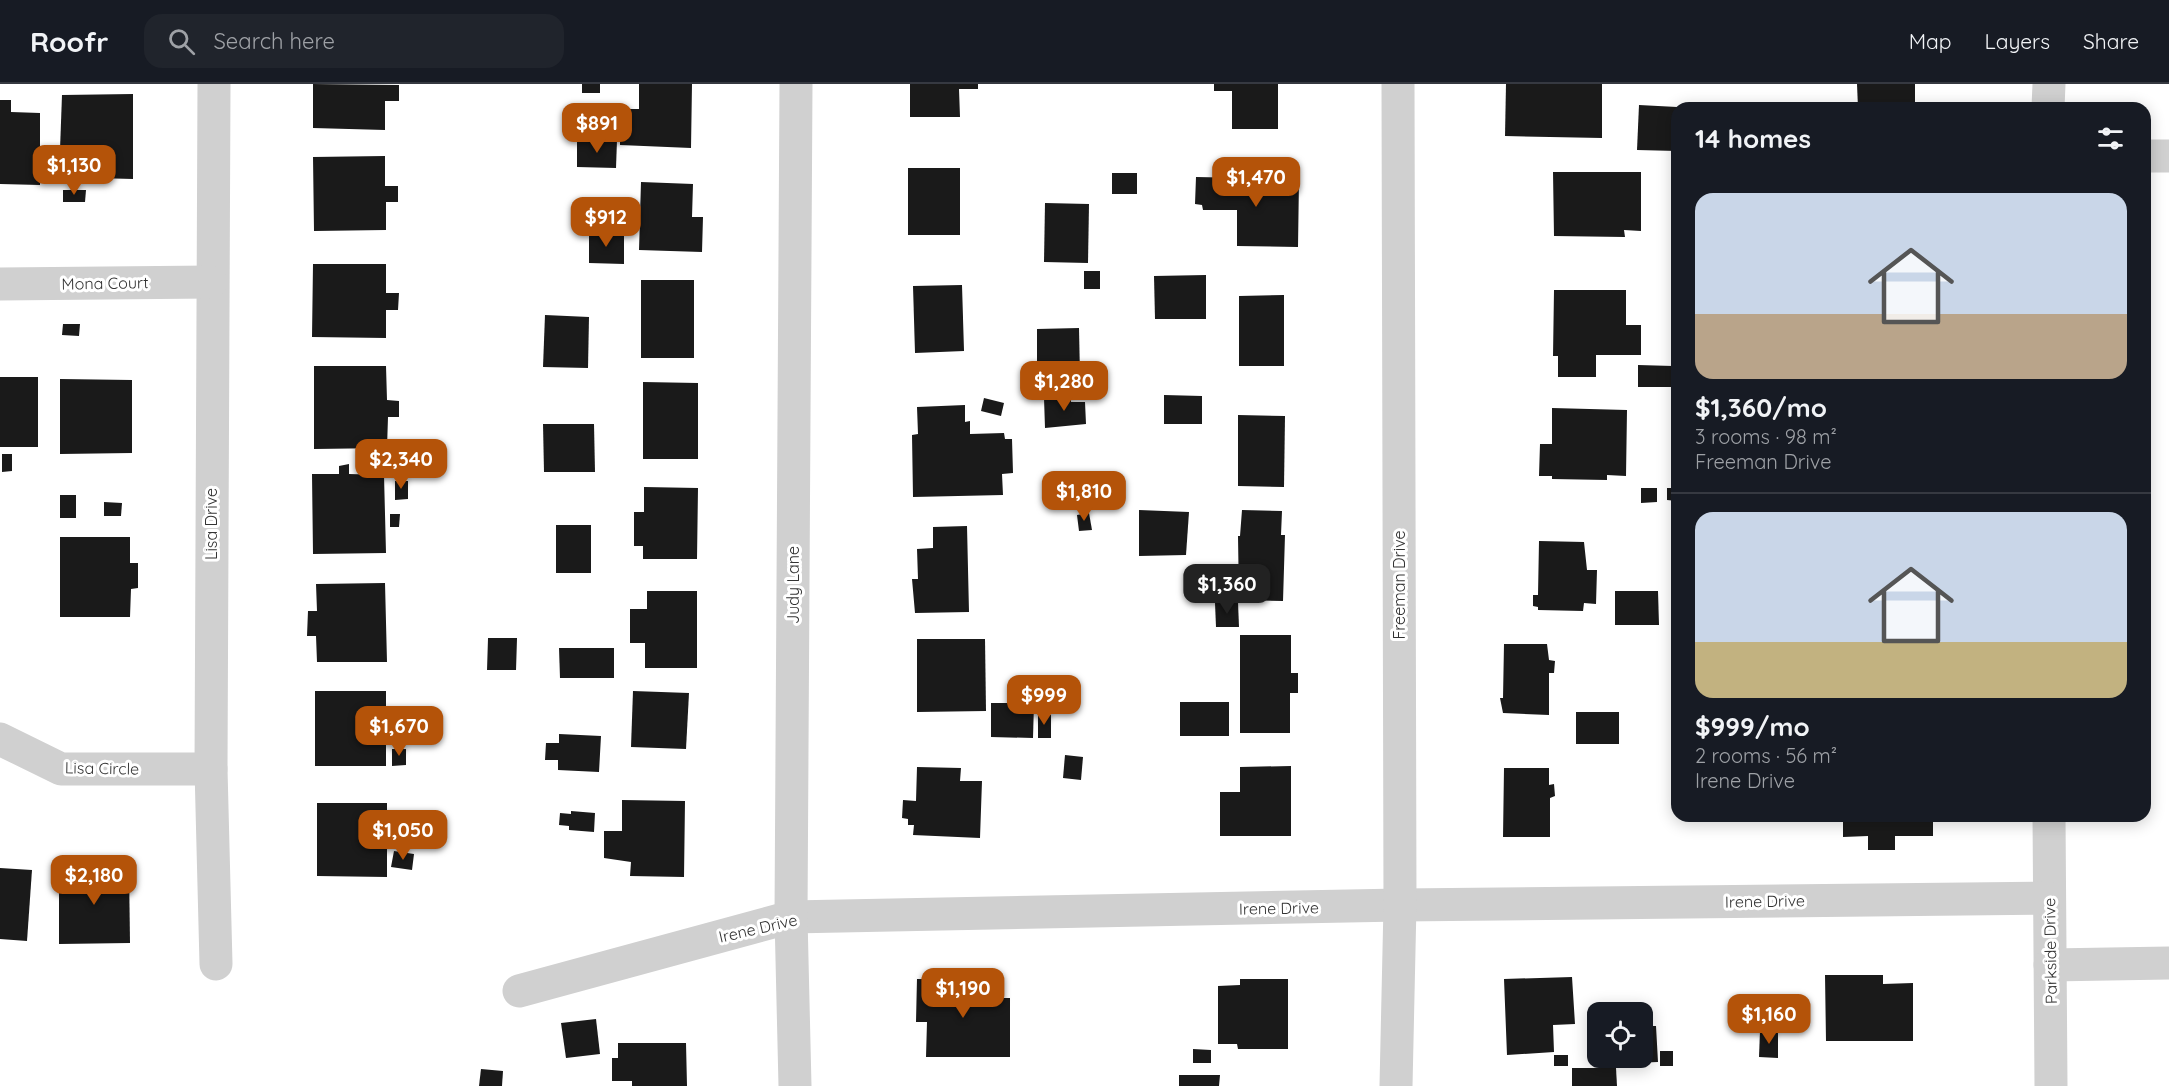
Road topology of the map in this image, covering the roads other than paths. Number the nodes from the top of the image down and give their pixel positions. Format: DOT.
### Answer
graph roads {
  1 [pos="214,84"];
  2 [pos="796,84"];
  3 [pos="1398,84"];
  4 [pos="2049,84"];
  5 [pos="2049,102"];
  6 [pos="2151,156"];
  7 [pos="2169,156"];
  8 [pos="211,282"];
  9 [pos="0,284"];
  10 [pos="0,739"];
  11 [pos="211,769"];
  12 [pos="2049,822"];
  13 [pos="2049,898"];
  14 [pos="1400,905"];
  15 [pos="791,917"];
  16 [pos="2169,963"];
  17 [pos="216,964"];
  18 [pos="2050,965"];
  19 [pos="519,991"];
  20 [pos="795,1086"];
  21 [pos="1396,1086"];
  22 [pos="2052,1086"];
  1 -- 8 [label="street, Lisa Drive"];
  2 -- 15 [label="street, Judy Lane"];
  3 -- 14 [label="street, Freeman Drive"];
  4 -- 5 [label="street"];
  6 -- 7 [label="street"];
  8 -- 9 [label="street, Mona Court"];
  8 -- 11 [label="street, Lisa Drive"];
  10 -- 11 [label="street, Lisa Circle"];
  11 -- 17 [label="street, Lisa Drive"];
  12 -- 13 [label="street, Parkside Drive"];
  13 -- 14 [label="street, Irene Drive"];
  13 -- 18 [label="street, Parkside Drive"];
  14 -- 15 [label="street, Irene Drive"];
  14 -- 21 [label="street, Freeman Drive"];
  15 -- 19 [label="street, Irene Drive"];
  15 -- 20 [label="street, Judy Lane"];
  16 -- 18 [label="street"];
  18 -- 22 [label="street, Parkside Drive"];
}
